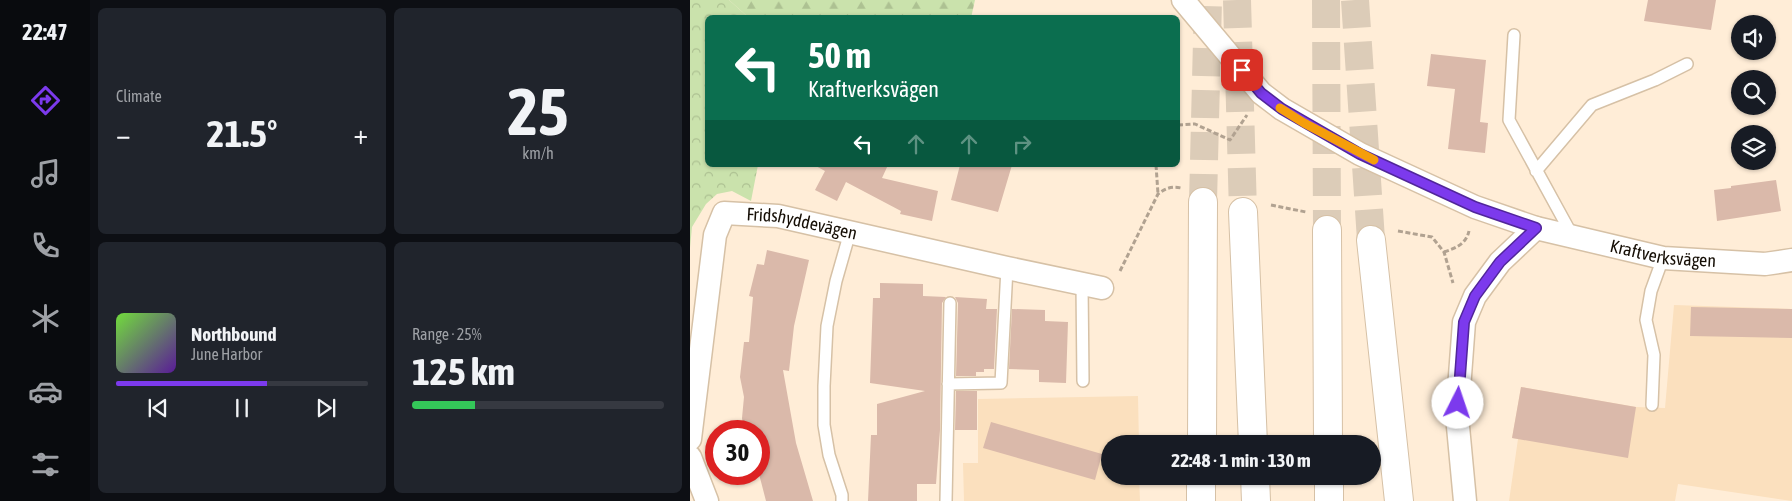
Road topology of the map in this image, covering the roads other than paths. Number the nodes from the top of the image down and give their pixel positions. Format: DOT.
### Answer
graph roads {
  1 [pos="1183,0"];
  2 [pos="1514,34"];
  3 [pos="1687,64"];
  4 [pos="1536,171"];
  5 [pos="1193,195"];
  6 [pos="1243,212"];
  7 [pos="1317,221"];
  8 [pos="1536,228"];
  9 [pos="850,232"];
  10 [pos="1383,235"];
  11 [pos="1572,237"];
  12 [pos="1663,258"];
  13 [pos="1792,260"];
  14 [pos="1007,268"];
  15 [pos="1092,286"];
  16 [pos="950,303"];
  17 [pos="1083,381"];
  18 [pos="948,384"];
  19 [pos="1652,405"];
  20 [pos="1202,435"];
  21 [pos="1253,435"];
  22 [pos="1328,435"];
  23 [pos="690,439"];
  24 [pos="690,457"];
  25 [pos="1201,485"];
  26 [pos="1255,485"];
  27 [pos="1329,485"];
  28 [pos="707,501"];
  29 [pos="842,501"];
  30 [pos="946,501"];
  31 [pos="1201,501"];
  32 [pos="1256,501"];
  33 [pos="1329,501"];
  34 [pos="1399,501"];
  35 [pos="1465,501"];
  1 -- 8 [label="street, Kraftverksvägen"];
  2 -- 4 [label="lane"];
  3 -- 4 [label="lane"];
  4 -- 11 [label="lane"];
  5 -- 20 [label="highway"];
  6 -- 21 [label="highway"];
  7 -- 22 [label="highway"];
  8 -- 11 [label="street, Kraftverksvägen"];
  8 -- 35 [label="street"];
  9 -- 14 [label="street, Fridshyddevägen"];
  9 -- 23 [label="street, Fridshyddevägen"];
  9 -- 29 [label="lane"];
  10 -- 34 [label="highway"];
  11 -- 12 [label="street, Kraftverksvägen"];
  12 -- 13 [label="street, Kraftverksvägen"];
  12 -- 19 [label="lane"];
  14 -- 15 [label="street, Fridshyddevägen"];
  14 -- 18 [label="lane"];
  15 -- 17 [label="lane"];
  16 -- 18 [label="lane"];
  18 -- 30 [label="lane"];
  24 -- 28 [label="street"];
  25 -- 31 [label="highway"];
  26 -- 32 [label="highway"];
  27 -- 33 [label="highway"];
}
